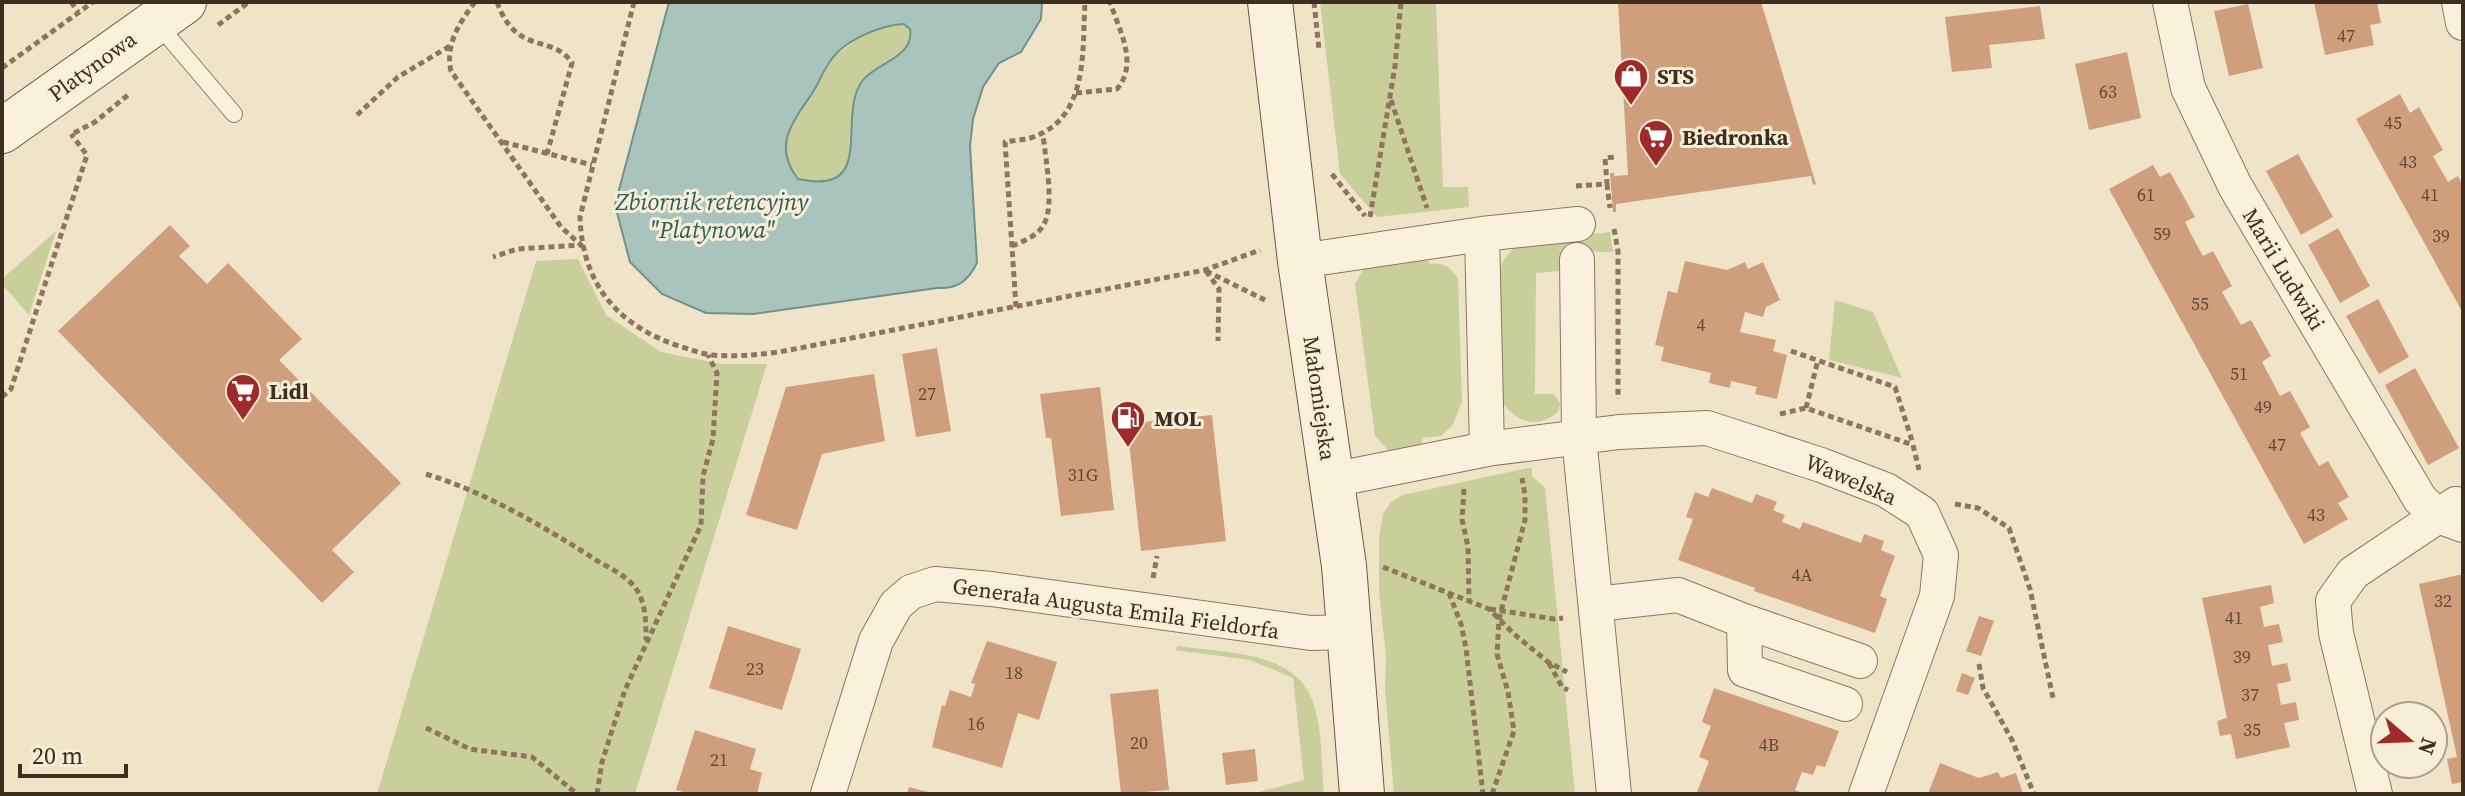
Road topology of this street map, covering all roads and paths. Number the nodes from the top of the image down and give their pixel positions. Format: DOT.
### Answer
graph roads {
  1 [pos="71,2"];
  2 [pos="93,2"];
  3 [pos="475,2"];
  4 [pos="497,2"];
  5 [pos="634,2"];
  6 [pos="1085,2"];
  7 [pos="1110,2"];
  8 [pos="1270,2"];
  9 [pos="1314,2"];
  10 [pos="1401,2"];
  11 [pos="2170,2"];
  12 [pos="2459,2"];
  13 [pos="170,11"];
  14 [pos="78,12"];
  15 [pos="2463,23"];
  16 [pos="451,45"];
  17 [pos="1320,60"];
  18 [pos="2,68"];
  19 [pos="1076,93"];
  20 [pos="1390,99"];
  21 [pos="234,114"];
  22 [pos="357,115"];
  23 [pos="2,131"];
  24 [pos="1043,133"];
  25 [pos="71,134"];
  26 [pos="502,142"];
  27 [pos="547,154"];
  28 [pos="1331,163"];
  29 [pos="592,165"];
  30 [pos="1607,184"];
  31 [pos="1611,210"];
  32 [pos="1430,217"];
  33 [pos="1613,223"];
  34 [pos="1578,224"];
  35 [pos="1482,234"];
  36 [pos="581,245"];
  37 [pos="1012,246"];
  38 [pos="1281,255"];
  39 [pos="493,257"];
  40 [pos="1577,260"];
  41 [pos="1205,270"];
  42 [pos="1272,303"];
  43 [pos="1016,307"];
  44 [pos="1218,341"];
  45 [pos="1791,351"];
  46 [pos="707,354"];
  47 [pos="1818,360"];
  48 [pos="2,397"];
  49 [pos="1806,408"];
  50 [pos="1619,432"];
  51 [pos="1579,437"];
  52 [pos="1913,445"];
  53 [pos="1487,449"];
  54 [pos="1519,465"];
  55 [pos="426,474"];
  56 [pos="1462,476"];
  57 [pos="1332,480"];
  58 [pos="1948,501"];
  59 [pos="2455,514"];
  60 [pos="1376,564"];
  61 [pos="1449,593"];
  62 [pos="1469,601"];
  63 [pos="1489,609"];
  64 [pos="1596,609"];
  65 [pos="1502,610"];
  66 [pos="1499,619"];
  67 [pos="1744,621"];
  68 [pos="1350,632"];
  69 [pos="647,641"];
  70 [pos="1860,661"];
  71 [pos="1979,664"];
  72 [pos="1602,670"];
  73 [pos="2053,698"];
  74 [pos="1845,704"];
  75 [pos="426,728"];
  76 [pos="577,794"];
  77 [pos="597,794"];
  78 [pos="828,794"];
  79 [pos="1362,794"];
  80 [pos="1483,794"];
  81 [pos="1492,794"];
  82 [pos="1614,794"];
  83 [pos="1866,794"];
  84 [pos="2034,794"];
  85 [pos="2375,794"];
  1 -- 14 [label="path"];
  2 -- 14 [label="path"];
  3 -- 16 [label="path"];
  4 -- 27 [label="path"];
  5 -- 29 [label="path"];
  6 -- 19 [label="path"];
  7 -- 19 [label="path"];
  8 -- 38 [label="main road, Małomiejska"];
  9 -- 17 [label="path"];
  10 -- 20 [label="path"];
  11 -- 59 [label="street, Marii Ludwiki"];
  12 -- 15 [label="street"];
  13 -- 21 [label="lane"];
  13 -- 23 [label="main road, Platynowa"];
  14 -- 18 [label="path"];
  16 -- 22 [label="path"];
  16 -- 26 [label="path"];
  19 -- 24 [label="path"];
  20 -- 28 [label="path"];
  20 -- 32 [label="path"];
  24 -- 37 [label="path"];
  24 -- 37 [label="path"];
  25 -- 48 [label="path"];
  26 -- 27 [label="path"];
  26 -- 36 [label="path"];
  27 -- 29 [label="path"];
  29 -- 36 [label="path"];
  30 -- 31 [label="path"];
  33 -- 50 [label="path"];
  34 -- 35 [label="street"];
  35 -- 38 [label="street"];
  35 -- 53 [label="street"];
  36 -- 39 [label="path"];
  36 -- 46 [label="path"];
  37 -- 43 [label="path"];
  38 -- 41 [label="path"];
  38 -- 57 [label="main road, Małomiejska"];
  40 -- 51 [label="street"];
  41 -- 42 [label="path"];
  41 -- 43 [label="path"];
  41 -- 44 [label="path"];
  43 -- 46 [label="path"];
  45 -- 47 [label="path"];
  46 -- 69 [label="path"];
  47 -- 49 [label="path"];
  47 -- 52 [label="path"];
  50 -- 51 [label="street, Wawelska"];
  50 -- 83 [label="street, Wawelska"];
  51 -- 53 [label="street, Wawelska"];
  51 -- 64 [label="street"];
  53 -- 57 [label="street, Wawelska"];
  54 -- 65 [label="path"];
  55 -- 69 [label="path"];
  56 -- 62 [label="path"];
  57 -- 68 [label="main road, Małomiejska"];
  58 -- 73 [label="path"];
  59 -- 85 [label="street, Marii Ludwiki"];
  60 -- 61 [label="path"];
  61 -- 62 [label="path"];
  61 -- 80 [label="path"];
  62 -- 63 [label="path"];
  63 -- 65 [label="path"];
  63 -- 66 [label="path"];
  64 -- 65 [label="path"];
  64 -- 67 [label="street"];
  64 -- 72 [label="street"];
  65 -- 66 [label="path"];
  66 -- 72 [label="path"];
  66 -- 81 [label="path"];
  67 -- 70 [label="street"];
  67 -- 74 [label="street"];
  68 -- 78 [label="street, Generała Augusta Emila Fieldorfa"];
  68 -- 79 [label="main road, Małomiejska"];
  69 -- 77 [label="path"];
  71 -- 84 [label="path"];
  72 -- 82 [label="street"];
  75 -- 76 [label="path"];
}
